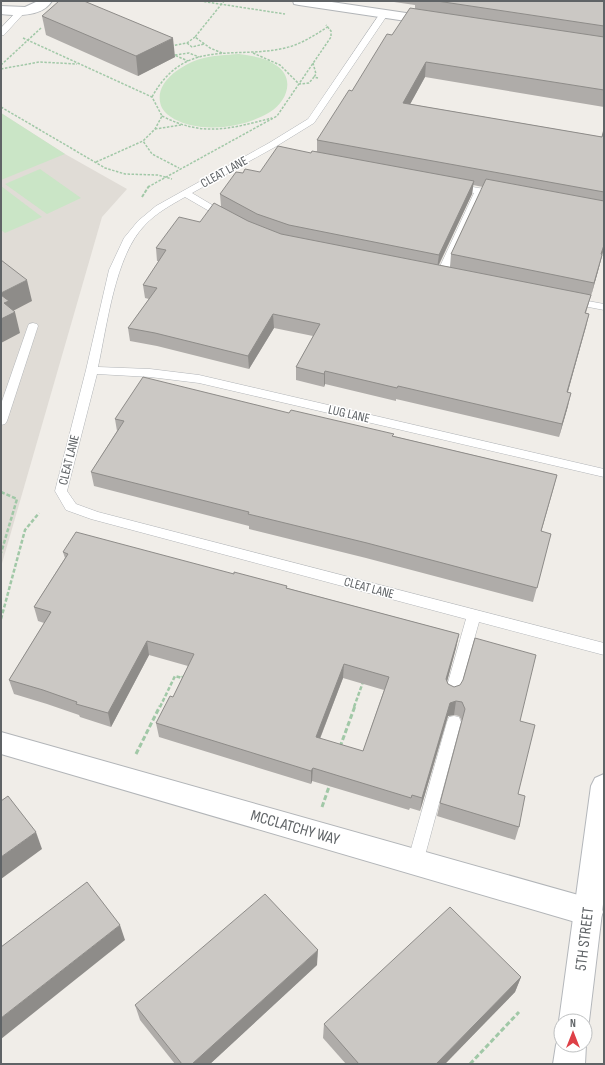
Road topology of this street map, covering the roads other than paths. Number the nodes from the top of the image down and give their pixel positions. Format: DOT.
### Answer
graph roads {
  1 [pos="46,1"];
  2 [pos="299,1"];
  3 [pos="1,10"];
  4 [pos="21,12"];
  5 [pos="384,14"];
  6 [pos="447,23"];
  7 [pos="1,33"];
  8 [pos="272,145"];
  9 [pos="286,150"];
  10 [pos="448,186"];
  11 [pos="480,191"];
  12 [pos="186,194"];
  13 [pos="509,196"];
  14 [pos="234,221"];
  15 [pos="441,275"];
  16 [pos="558,298"];
  17 [pos="604,307"];
  18 [pos="34,326"];
  19 [pos="92,370"];
  20 [pos="1,420"];
  21 [pos="604,473"];
  22 [pos="474,616"];
  23 [pos="604,649"];
  24 [pos="452,693"];
  25 [pos="454,722"];
  26 [pos="1,744"];
  27 [pos="604,786"];
  28 [pos="415,863"];
  29 [pos="589,912"];
  30 [pos="575,1013"];
  31 [pos="570,1053"];
  32 [pos="569,1064"];
  1 -- 4 [label="street"];
  2 -- 5 [label="street"];
  3 -- 4 [label="street"];
  4 -- 7 [label="lane"];
  5 -- 6 [label="street"];
  5 -- 8 [label="lane, CLEAT LANE"];
  8 -- 9 [label="lane"];
  8 -- 12 [label="lane, CLEAT LANE"];
  10 -- 11 [label="lane"];
  11 -- 13 [label="lane"];
  11 -- 15 [label="lane"];
  12 -- 14 [label="lane"];
  12 -- 19 [label="lane, CLEAT LANE"];
  16 -- 17 [label="lane"];
  18 -- 20 [label="lane"];
  19 -- 21 [label="lane, LUG LANE"];
  19 -- 22 [label="lane, CLEAT LANE"];
  22 -- 23 [label="lane, CLEAT LANE"];
  22 -- 24 [label="lane"];
  25 -- 28 [label="lane"];
  26 -- 28 [label="street, MCCLATCHY WAY"];
  27 -- 29 [label="street, 5TH STREET"];
  28 -- 29 [label="street, MCCLATCHY WAY"];
  29 -- 30 [label="street, 5TH STREET"];
  31 -- 32 [label="street"];
}
